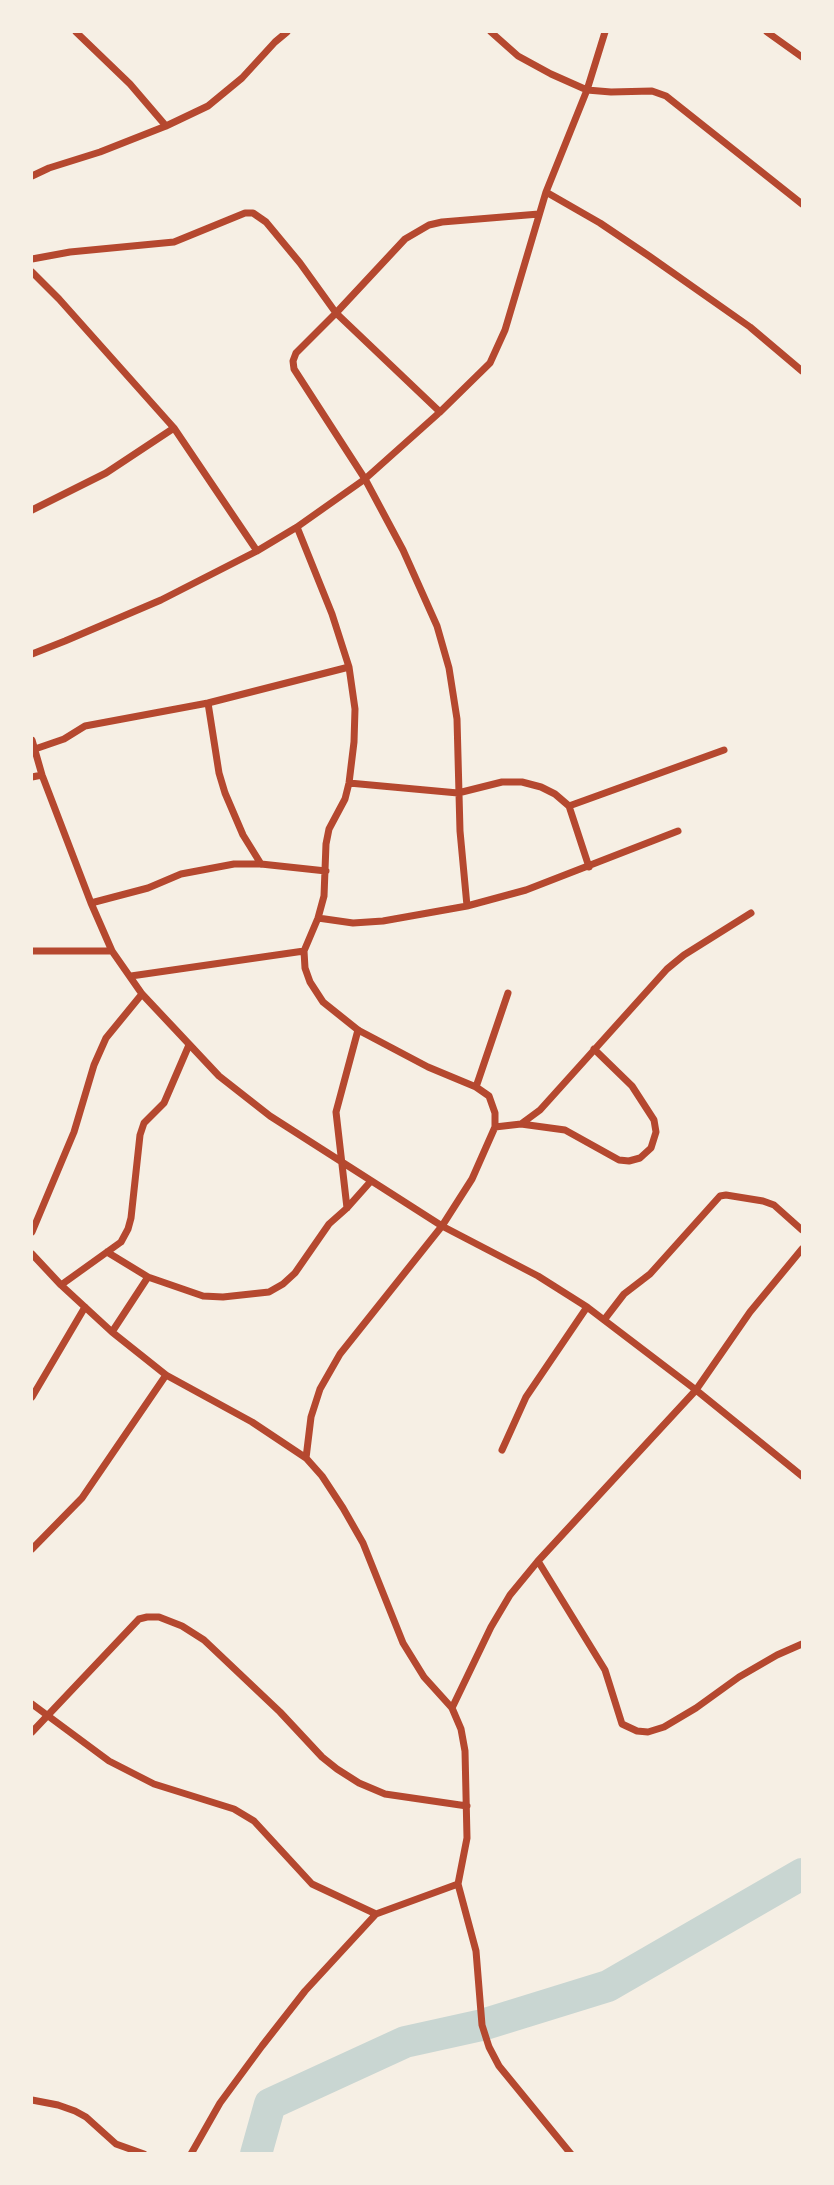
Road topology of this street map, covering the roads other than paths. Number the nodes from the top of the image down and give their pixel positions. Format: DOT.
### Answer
graph roads {
  1 [pos="76,32"];
  2 [pos="286,32"];
  3 [pos="491,32"];
  4 [pos="605,32"];
  5 [pos="767,32"];
  6 [pos="803,57"];
  7 [pos="587,90"];
  8 [pos="166,126"];
  9 [pos="32,176"];
  10 [pos="545,192"];
  11 [pos="803,204"];
  12 [pos="539,214"];
  13 [pos="32,259"];
  14 [pos="32,272"];
  15 [pos="336,313"];
  16 [pos="803,371"];
  17 [pos="440,412"];
  18 [pos="174,428"];
  19 [pos="365,479"];
  20 [pos="32,510"];
  21 [pos="298,527"];
  22 [pos="257,551"];
  23 [pos="32,654"];
  24 [pos="349,667"];
  25 [pos="208,703"];
  26 [pos="32,740"];
  27 [pos="35,749"];
  28 [pos="724,750"];
  29 [pos="42,775"];
  30 [pos="32,777"];
  31 [pos="349,783"];
  32 [pos="458,793"];
  33 [pos="569,806"];
  34 [pos="678,831"];
  35 [pos="261,864"];
  36 [pos="589,867"];
  37 [pos="326,871"];
  38 [pos="91,903"];
  39 [pos="467,906"];
  40 [pos="751,913"];
  41 [pos="318,918"];
  42 [pos="32,951"];
  43 [pos="111,951"];
  44 [pos="304,951"];
  45 [pos="131,976"];
  46 [pos="508,993"];
  47 [pos="142,994"];
  48 [pos="358,1030"];
  49 [pos="189,1045"];
  50 [pos="594,1049"];
  51 [pos="475,1087"];
  52 [pos="521,1124"];
  53 [pos="495,1127"];
  54 [pos="342,1162"];
  55 [pos="371,1181"];
  56 [pos="347,1208"];
  57 [pos="442,1227"];
  58 [pos="803,1230"];
  59 [pos="32,1232"];
  60 [pos="803,1249"];
  61 [pos="107,1252"];
  62 [pos="32,1254"];
  63 [pos="148,1277"];
  64 [pos="61,1284"];
  65 [pos="85,1307"];
  66 [pos="587,1307"];
  67 [pos="604,1320"];
  68 [pos="112,1332"];
  69 [pos="166,1375"];
  70 [pos="696,1390"];
  71 [pos="32,1397"];
  72 [pos="502,1450"];
  73 [pos="306,1458"];
  74 [pos="803,1476"];
  75 [pos="32,1549"];
  76 [pos="538,1561"];
  77 [pos="803,1644"];
  78 [pos="32,1704"];
  79 [pos="452,1708"];
  80 [pos="47,1716"];
  81 [pos="32,1732"];
  82 [pos="467,1806"];
  83 [pos="458,1884"];
  84 [pos="376,1914"];
  85 [pos="32,2100"];
  86 [pos="144,2154"];
  87 [pos="191,2154"];
  88 [pos="571,2154"];
  1 -- 8 [label="street"];
  2 -- 8 [label="street"];
  3 -- 7 [label="street"];
  4 -- 7 [label="street"];
  5 -- 6 [label="street"];
  7 -- 10 [label="street"];
  7 -- 11 [label="street"];
  8 -- 9 [label="street"];
  10 -- 12 [label="street"];
  10 -- 16 [label="street"];
  12 -- 15 [label="street"];
  12 -- 17 [label="street"];
  13 -- 15 [label="street"];
  14 -- 18 [label="street"];
  15 -- 17 [label="street"];
  15 -- 19 [label="street"];
  17 -- 19 [label="street"];
  18 -- 20 [label="street"];
  18 -- 22 [label="street"];
  19 -- 21 [label="street"];
  19 -- 32 [label="street"];
  21 -- 22 [label="street"];
  21 -- 24 [label="street"];
  22 -- 23 [label="street"];
  24 -- 25 [label="street"];
  24 -- 31 [label="street"];
  25 -- 27 [label="street"];
  25 -- 35 [label="street"];
  26 -- 27 [label="street"];
  27 -- 29 [label="street"];
  28 -- 33 [label="street"];
  29 -- 30 [label="street"];
  29 -- 38 [label="street"];
  31 -- 32 [label="street"];
  31 -- 37 [label="street"];
  32 -- 33 [label="street"];
  32 -- 39 [label="street"];
  33 -- 36 [label="street"];
  34 -- 36 [label="street"];
  35 -- 37 [label="street"];
  35 -- 38 [label="street"];
  36 -- 39 [label="street"];
  37 -- 41 [label="street"];
  38 -- 43 [label="street"];
  39 -- 41 [label="street"];
  40 -- 50 [label="street"];
  41 -- 44 [label="street"];
  42 -- 43 [label="street"];
  43 -- 45 [label="street"];
  44 -- 45 [label="street"];
  44 -- 48 [label="street"];
  45 -- 47 [label="street"];
  46 -- 51 [label="street"];
  47 -- 49 [label="street"];
  47 -- 59 [label="street"];
  48 -- 51 [label="street"];
  48 -- 54 [label="street"];
  49 -- 54 [label="street"];
  49 -- 61 [label="street"];
  50 -- 52 [label="street"];
  50 -- 52 [label="street"];
  51 -- 53 [label="street"];
  52 -- 53 [label="street"];
  53 -- 57 [label="street"];
  54 -- 55 [label="street"];
  54 -- 56 [label="street"];
  55 -- 56 [label="street"];
  55 -- 57 [label="street"];
  56 -- 63 [label="street"];
  57 -- 66 [label="street"];
  57 -- 73 [label="street"];
  58 -- 67 [label="street"];
  60 -- 70 [label="street"];
  61 -- 63 [label="street"];
  61 -- 64 [label="street"];
  62 -- 64 [label="street"];
  63 -- 68 [label="street"];
  64 -- 65 [label="street"];
  65 -- 68 [label="street"];
  65 -- 71 [label="street"];
  66 -- 67 [label="street"];
  66 -- 72 [label="street"];
  67 -- 70 [label="street"];
  68 -- 69 [label="street"];
  69 -- 73 [label="street"];
  69 -- 75 [label="street"];
  70 -- 74 [label="street"];
  70 -- 76 [label="street"];
  73 -- 79 [label="street"];
  76 -- 77 [label="street"];
  76 -- 79 [label="street"];
  78 -- 80 [label="street"];
  79 -- 82 [label="street"];
  80 -- 81 [label="street"];
  80 -- 82 [label="street"];
  80 -- 84 [label="street"];
  82 -- 83 [label="street"];
  83 -- 84 [label="street"];
  83 -- 88 [label="street"];
  84 -- 87 [label="street"];
  85 -- 86 [label="street"];
}
